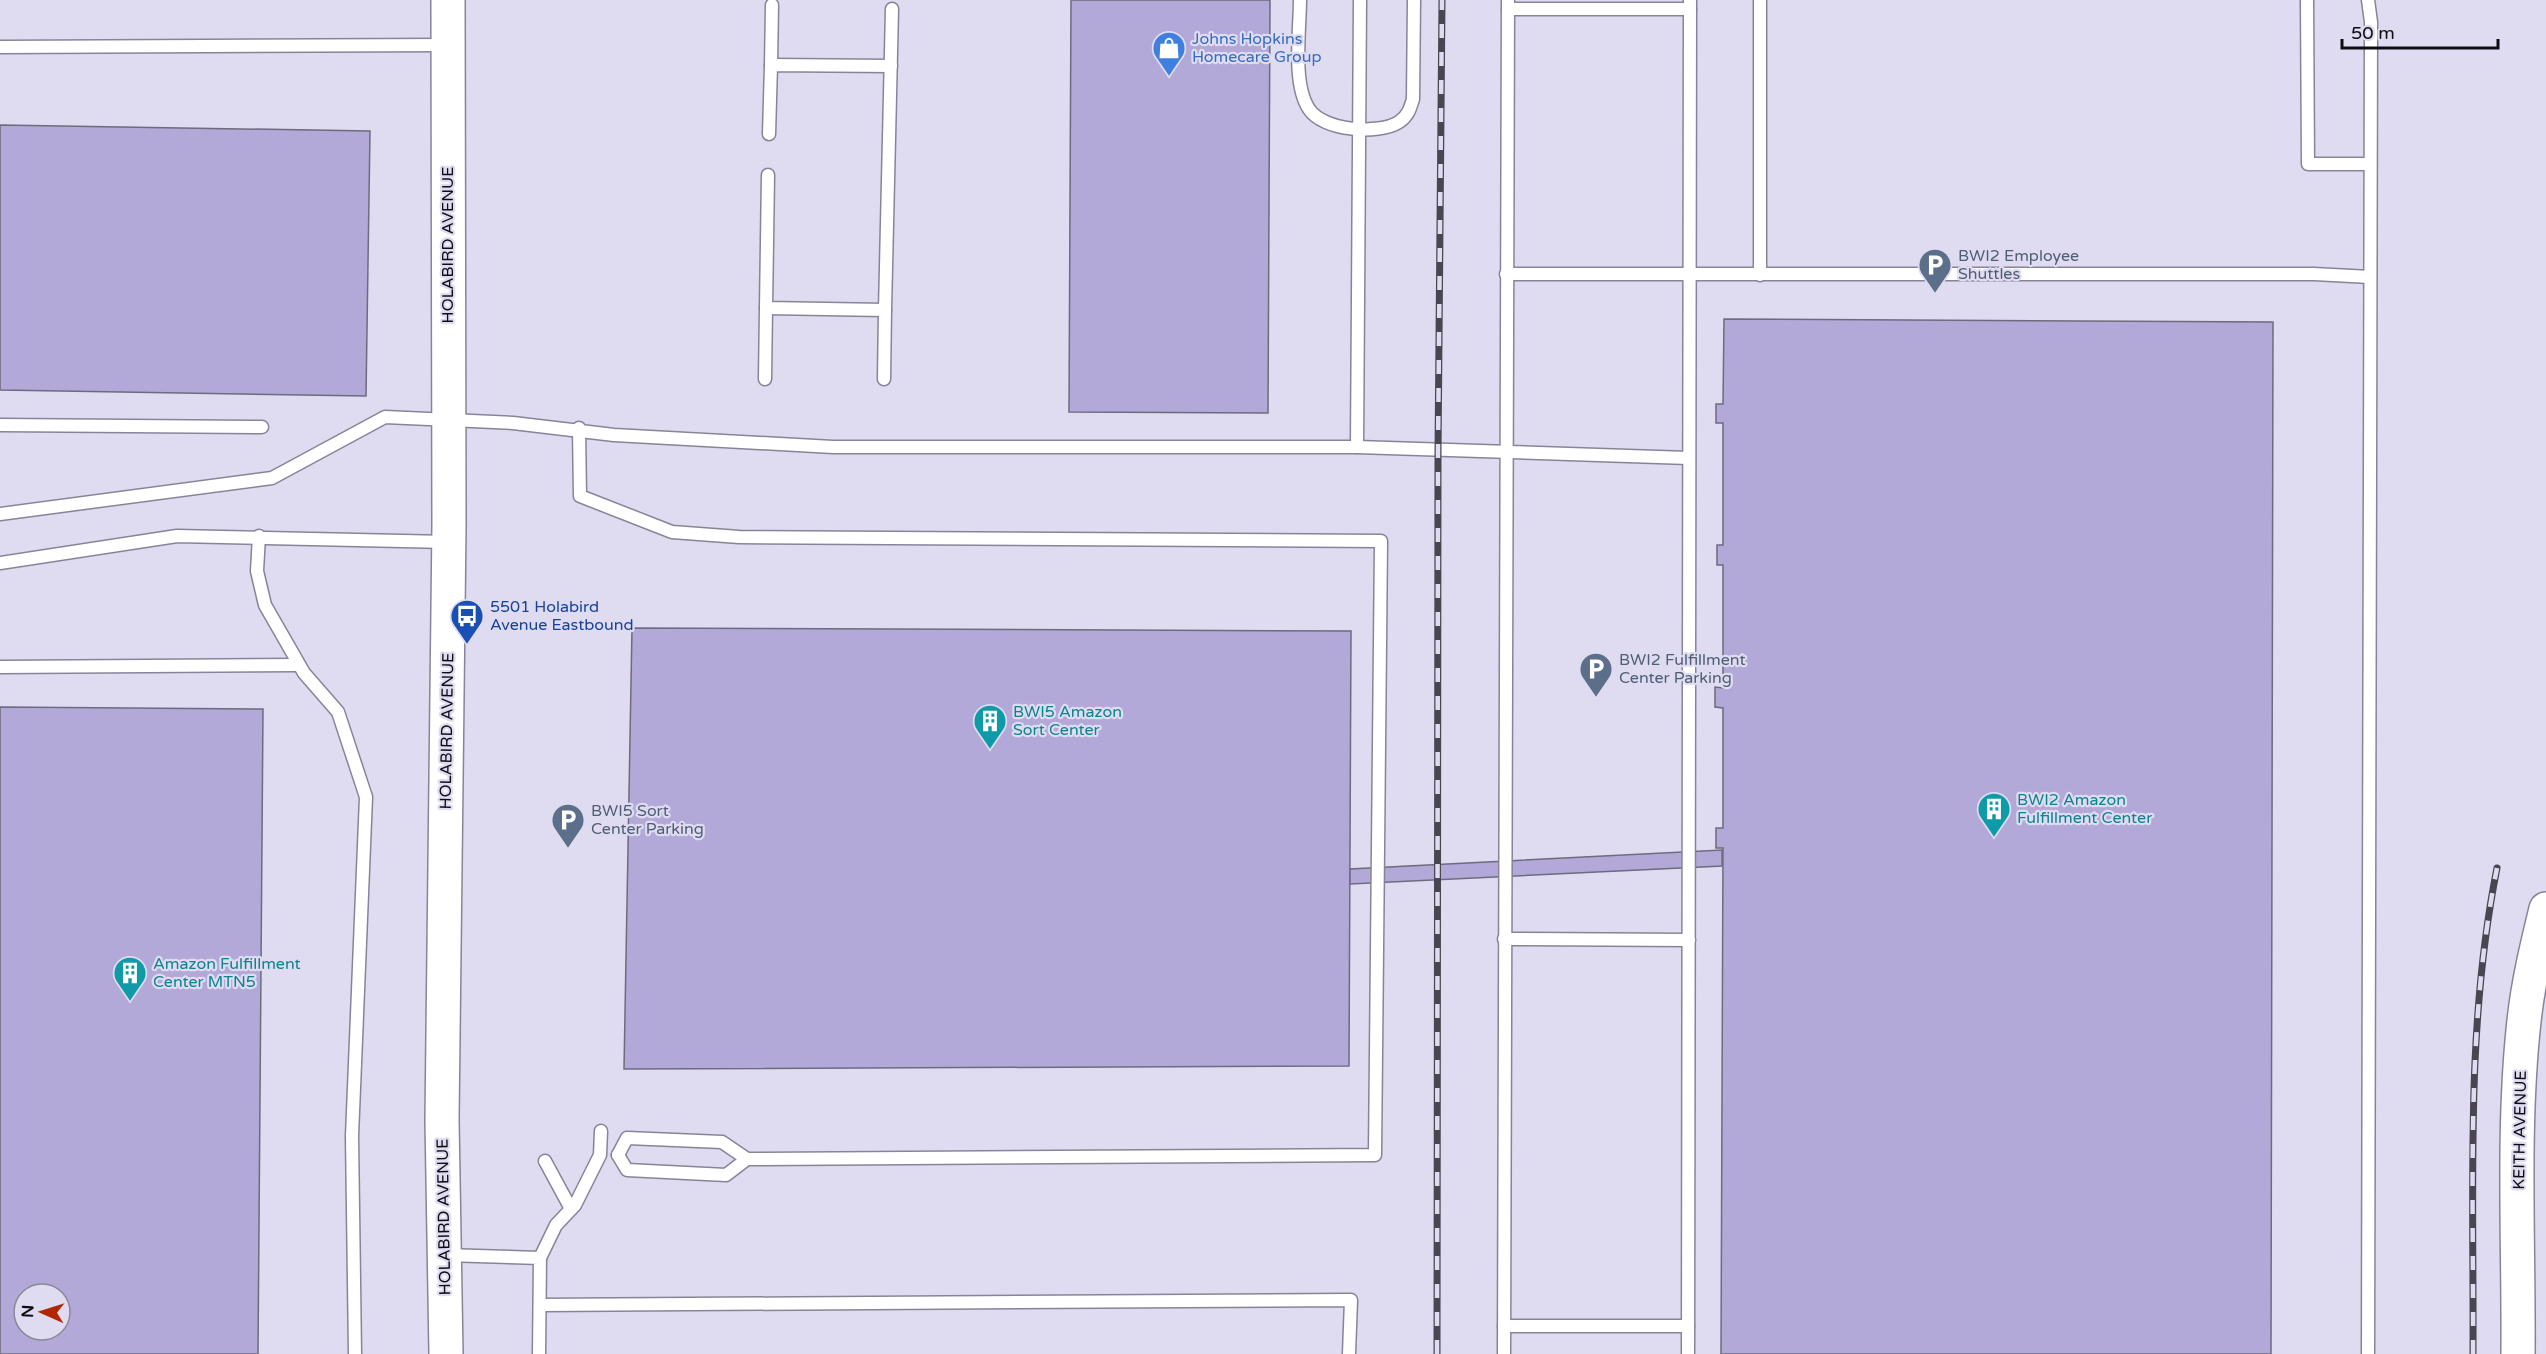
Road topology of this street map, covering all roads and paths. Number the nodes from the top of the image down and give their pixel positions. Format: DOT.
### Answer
graph roads {
  1 [pos="448,0"];
  2 [pos="1300,0"];
  3 [pos="1360,0"];
  4 [pos="1414,0"];
  5 [pos="1760,0"];
  6 [pos="2307,0"];
  7 [pos="2368,0"];
  8 [pos="1508,4"];
  9 [pos="772,5"];
  10 [pos="1690,5"];
  11 [pos="892,9"];
  12 [pos="448,45"];
  13 [pos="0,47"];
  14 [pos="771,65"];
  15 [pos="891,66"];
  16 [pos="1361,132"];
  17 [pos="769,134"];
  18 [pos="2370,164"];
  19 [pos="768,175"];
  20 [pos="1506,274"];
  21 [pos="1688,275"];
  22 [pos="1760,275"];
  23 [pos="2370,277"];
  24 [pos="766,309"];
  25 [pos="885,310"];
  26 [pos="765,379"];
  27 [pos="884,379"];
  28 [pos="449,421"];
  29 [pos="0,425"];
  30 [pos="261,427"];
  31 [pos="579,428"];
  32 [pos="1357,447"];
  33 [pos="1504,454"];
  34 [pos="1688,458"];
  35 [pos="0,514"];
  36 [pos="259,536"];
  37 [pos="449,542"];
  38 [pos="0,563"];
  39 [pos="298,665"];
  40 [pos="0,667"];
  41 [pos="2546,909"];
  42 [pos="1504,939"];
  43 [pos="1689,940"];
  44 [pos="602,1131"];
  45 [pos="600,1155"];
  46 [pos="618,1155"];
  47 [pos="747,1159"];
  48 [pos="545,1161"];
  49 [pos="571,1209"];
  50 [pos="444,1255"];
  51 [pos="540,1258"];
  52 [pos="540,1305"];
  53 [pos="1504,1326"];
  54 [pos="1688,1326"];
  55 [pos="355,1354"];
  56 [pos="446,1354"];
  57 [pos="539,1354"];
  58 [pos="1349,1354"];
  59 [pos="1504,1354"];
  60 [pos="1688,1354"];
  61 [pos="2368,1354"];
  62 [pos="2518,1354"];
  1 -- 12 [label="main road, HOLABIRD AVENUE"];
  2 -- 16 [label="lane"];
  3 -- 16 [label="lane"];
  4 -- 16 [label="lane"];
  5 -- 22 [label="lane"];
  6 -- 18 [label="lane"];
  7 -- 18 [label="lane"];
  8 -- 10 [label="lane"];
  8 -- 20 [label="lane"];
  9 -- 14 [label="lane"];
  10 -- 21 [label="lane"];
  11 -- 15 [label="lane"];
  12 -- 13 [label="lane"];
  12 -- 28 [label="main road, HOLABIRD AVENUE"];
  14 -- 15 [label="lane"];
  14 -- 17 [label="lane"];
  15 -- 25 [label="lane"];
  16 -- 32 [label="lane"];
  18 -- 23 [label="lane"];
  19 -- 24 [label="lane"];
  20 -- 21 [label="lane"];
  20 -- 33 [label="lane"];
  21 -- 22 [label="lane"];
  21 -- 34 [label="lane"];
  22 -- 23 [label="lane"];
  23 -- 61 [label="lane"];
  24 -- 25 [label="lane"];
  24 -- 26 [label="lane"];
  25 -- 27 [label="lane"];
  28 -- 31 [label="lane"];
  28 -- 35 [label="lane"];
  28 -- 37 [label="main road, HOLABIRD AVENUE"];
  29 -- 30 [label="lane"];
  31 -- 32 [label="lane"];
  31 -- 47 [label="lane"];
  32 -- 33 [label="lane"];
  33 -- 34 [label="lane"];
  33 -- 42 [label="lane"];
  34 -- 43 [label="lane"];
  36 -- 37 [label="lane"];
  36 -- 38 [label="lane"];
  36 -- 39 [label="lane"];
  37 -- 50 [label="main road, HOLABIRD AVENUE"];
  39 -- 40 [label="lane"];
  39 -- 55 [label="lane"];
  41 -- 62 [label="main road, KEITH AVENUE"];
  42 -- 43 [label="lane"];
  42 -- 53 [label="lane"];
  43 -- 54 [label="lane"];
  44 -- 45 [label="lane"];
  45 -- 46 [label="lane"];
  45 -- 49 [label="lane"];
  46 -- 47 [label="lane"];
  46 -- 47 [label="lane"];
  48 -- 49 [label="lane"];
  49 -- 51 [label="lane"];
  50 -- 51 [label="lane"];
  50 -- 56 [label="main road, HOLABIRD AVENUE"];
  51 -- 52 [label="lane"];
  52 -- 57 [label="lane"];
  52 -- 58 [label="lane"];
  53 -- 54 [label="lane"];
  53 -- 59 [label="lane"];
  54 -- 60 [label="lane"];
}
